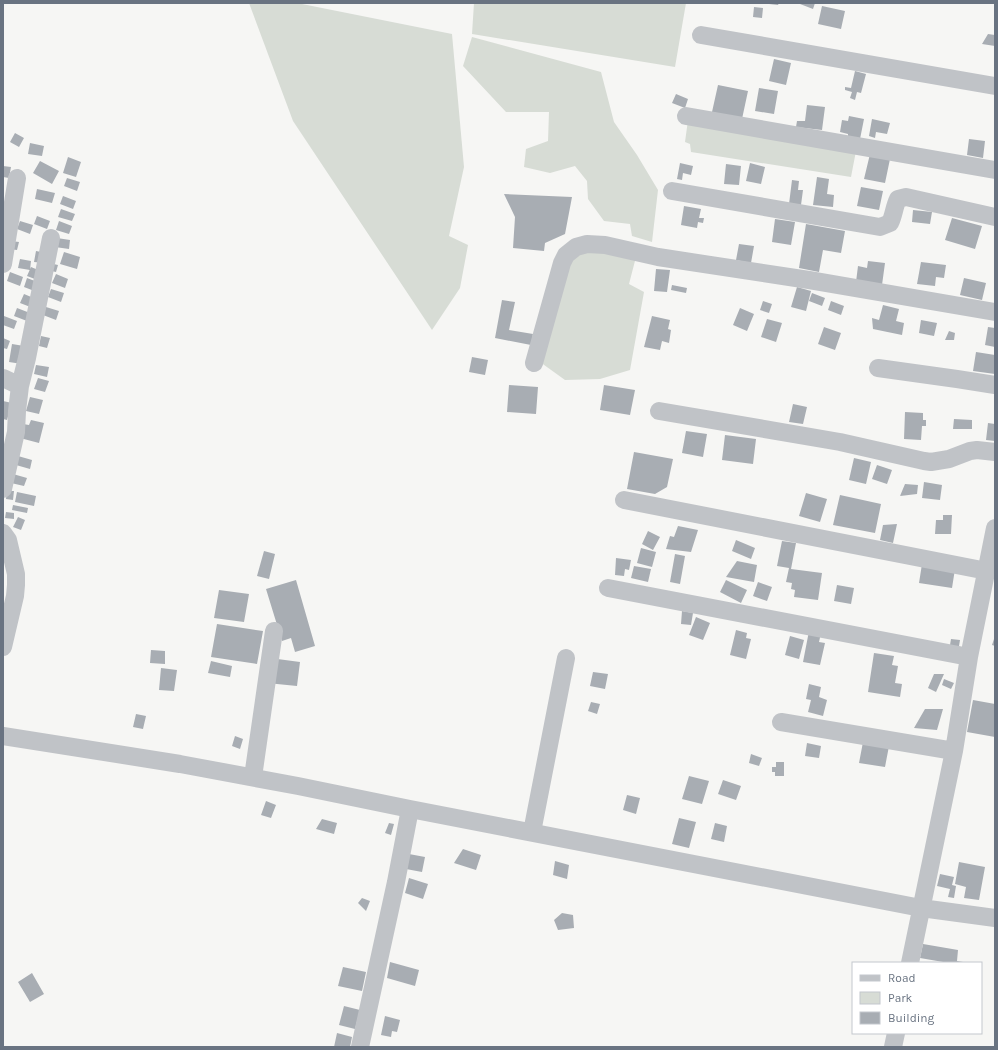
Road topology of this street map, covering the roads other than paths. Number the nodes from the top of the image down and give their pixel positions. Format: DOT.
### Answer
graph roads {
  1 [pos="701,35"];
  2 [pos="995,86"];
  3 [pos="686,116"];
  4 [pos="995,170"];
  5 [pos="17,178"];
  6 [pos="672,190"];
  7 [pos="995,217"];
  8 [pos="51,238"];
  9 [pos="3,264"];
  10 [pos="995,312"];
  11 [pos="534,363"];
  12 [pos="878,368"];
  13 [pos="3,378"];
  14 [pos="995,385"];
  15 [pos="20,386"];
  16 [pos="659,411"];
  17 [pos="995,452"];
  18 [pos="3,489"];
  19 [pos="624,500"];
  20 [pos="995,528"];
  21 [pos="3,533"];
  22 [pos="987,571"];
  23 [pos="608,588"];
  24 [pos="274,631"];
  25 [pos="3,647"];
  26 [pos="969,657"];
  27 [pos="566,658"];
  28 [pos="781,722"];
  29 [pos="3,736"];
  30 [pos="954,751"];
  31 [pos="253,777"];
  32 [pos="410,809"];
  33 [pos="532,832"];
  34 [pos="921,908"];
  35 [pos="995,918"];
  36 [pos="910,962"];
  37 [pos="896,1034"];
  38 [pos="360,1047"];
  39 [pos="893,1047"];
  1 -- 2 [label="street"];
  3 -- 4 [label="street"];
  5 -- 9 [label="street"];
  6 -- 7 [label="street"];
  8 -- 15 [label="street"];
  10 -- 11 [label="street"];
  12 -- 14 [label="street"];
  13 -- 15 [label="street"];
  15 -- 18 [label="street"];
  16 -- 17 [label="street"];
  19 -- 22 [label="street"];
  20 -- 22 [label="street"];
  21 -- 25 [label="street"];
  22 -- 26 [label="street"];
  23 -- 26 [label="street"];
  24 -- 31 [label="street"];
  26 -- 30 [label="street"];
  27 -- 33 [label="street"];
  28 -- 30 [label="street"];
  29 -- 31 [label="street"];
  30 -- 34 [label="street"];
  31 -- 32 [label="street"];
  32 -- 33 [label="street"];
  32 -- 38 [label="street"];
  33 -- 34 [label="street"];
  34 -- 35 [label="street"];
  34 -- 36 [label="street"];
  37 -- 39 [label="street"];
}
